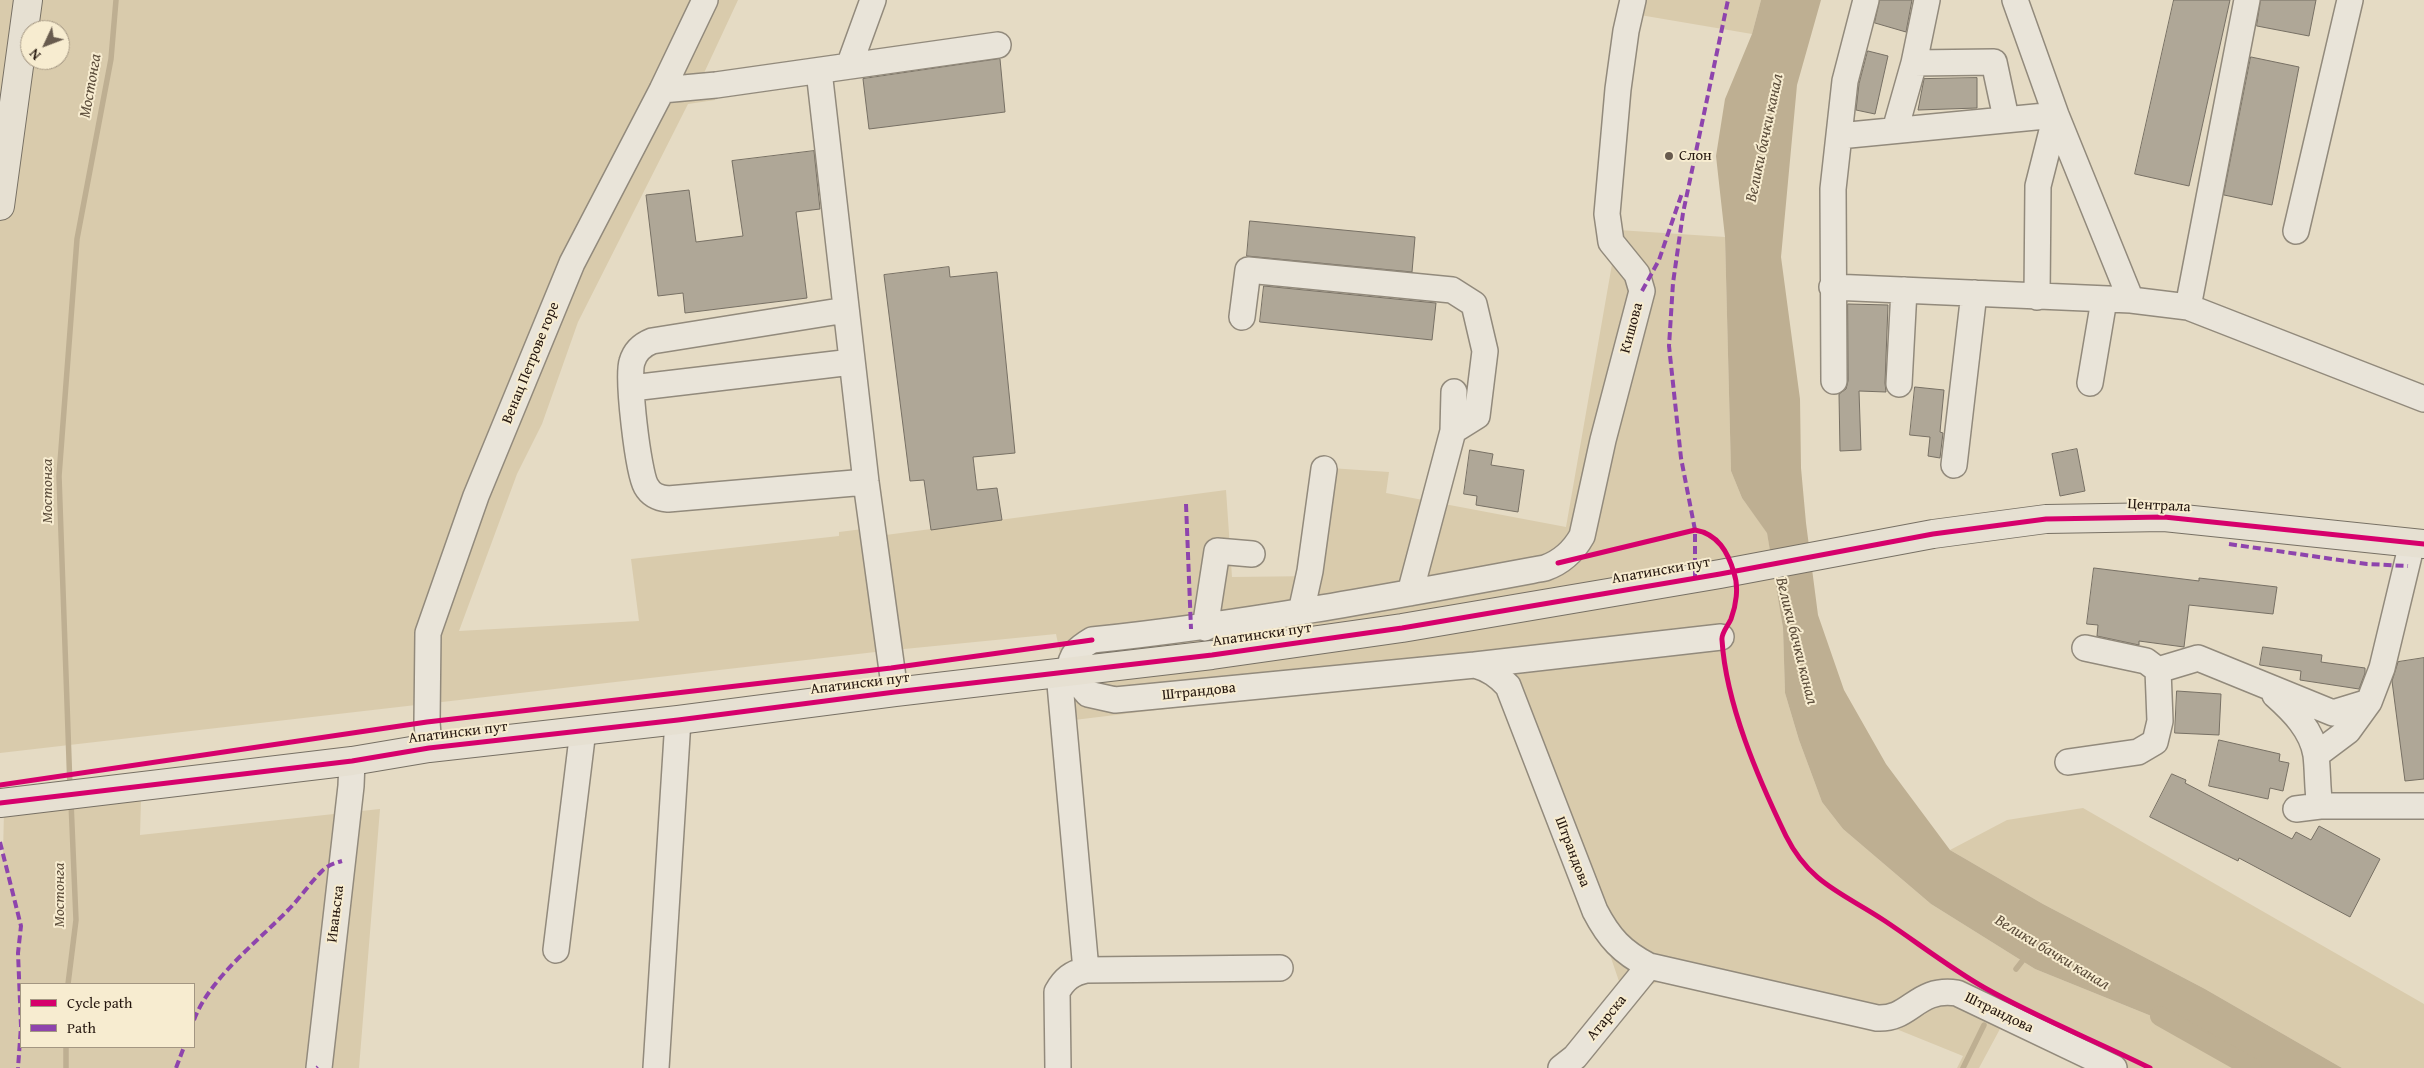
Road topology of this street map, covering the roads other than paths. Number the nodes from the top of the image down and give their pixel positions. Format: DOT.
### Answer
graph roads {
  1 [pos="28,0"];
  2 [pos="705,0"];
  3 [pos="873,0"];
  4 [pos="1633,0"];
  5 [pos="1866,0"];
  6 [pos="1928,0"];
  7 [pos="2015,0"];
  8 [pos="2246,0"];
  9 [pos="2350,0"];
  10 [pos="998,45"];
  11 [pos="1914,63"];
  12 [pos="849,66"];
  13 [pos="819,71"];
  14 [pos="662,90"];
  15 [pos="2056,115"];
  16 [pos="2006,118"];
  17 [pos="1895,130"];
  18 [pos="1839,136"];
  19 [pos="0,206"];
  20 [pos="2296,231"];
  21 [pos="1832,287"];
  22 [pos="1904,290"];
  23 [pos="1974,293"];
  24 [pos="2037,296"];
  25 [pos="2104,300"];
  26 [pos="2131,300"];
  27 [pos="2188,306"];
  28 [pos="846,310"];
  29 [pos="1242,317"];
  30 [pos="852,362"];
  31 [pos="1834,382"];
  32 [pos="2090,383"];
  33 [pos="1899,384"];
  34 [pos="632,388"];
  35 [pos="1454,392"];
  36 [pos="2424,399"];
  37 [pos="1453,431"];
  38 [pos="1954,464"];
  39 [pos="1324,469"];
  40 [pos="866,482"];
  41 [pos="2418,543"];
  42 [pos="1252,554"];
  43 [pos="1720,574"];
  44 [pos="1410,593"];
  45 [pos="1301,612"];
  46 [pos="1205,628"];
  47 [pos="1721,637"];
  48 [pos="2085,648"];
  49 [pos="1475,665"];
  50 [pos="2158,670"];
  51 [pos="1064,673"];
  52 [pos="2268,688"];
  53 [pos="895,692"];
  54 [pos="2369,702"];
  55 [pos="678,720"];
  56 [pos="583,730"];
  57 [pos="429,748"];
  58 [pos="2316,755"];
  59 [pos="352,761"];
  60 [pos="2068,762"];
  61 [pos="1,803"];
  62 [pos="2424,806"];
  63 [pos="556,950"];
  64 [pos="1650,966"];
  65 [pos="1280,968"];
  66 [pos="1086,970"];
  67 [pos="318,1068"];
  68 [pos="656,1068"];
  69 [pos="1058,1068"];
  70 [pos="1561,1068"];
  71 [pos="2114,1068"];
  1 -- 19 [label="main road"];
  2 -- 14 [label="street, Венац Петрове горе"];
  3 -- 12 [label="street"];
  4 -- 44 [label="street, Кишова"];
  5 -- 18 [label="street"];
  6 -- 11 [label="street"];
  7 -- 15 [label="street"];
  8 -- 27 [label="street"];
  9 -- 20 [label="street"];
  10 -- 12 [label="street"];
  11 -- 16 [label="street"];
  11 -- 17 [label="street"];
  12 -- 13 [label="street"];
  13 -- 14 [label="street"];
  13 -- 28 [label="street"];
  14 -- 57 [label="street, Венац Петрове горе"];
  15 -- 16 [label="street"];
  15 -- 24 [label="street"];
  15 -- 26 [label="street"];
  16 -- 17 [label="street"];
  17 -- 18 [label="street"];
  18 -- 21 [label="street"];
  21 -- 22 [label="street"];
  21 -- 31 [label="street"];
  22 -- 23 [label="street"];
  22 -- 33 [label="street"];
  23 -- 24 [label="street"];
  23 -- 38 [label="street"];
  24 -- 25 [label="street"];
  25 -- 26 [label="street"];
  25 -- 32 [label="street"];
  26 -- 27 [label="street"];
  27 -- 36 [label="street"];
  28 -- 30 [label="street"];
  28 -- 34 [label="street"];
  29 -- 37 [label="street"];
  30 -- 34 [label="street"];
  30 -- 40 [label="street"];
  34 -- 40 [label="street"];
  35 -- 37 [label="street"];
  37 -- 44 [label="street"];
  39 -- 45 [label="street"];
  40 -- 53 [label="street"];
  41 -- 43 [label="main road, Централа"];
  41 -- 54 [label="street"];
  42 -- 46 [label="street"];
  43 -- 51 [label="main road, Апатински пут"];
  44 -- 45 [label="street"];
  45 -- 46 [label="street"];
  46 -- 51 [label="street"];
  47 -- 49 [label="street"];
  48 -- 50 [label="street"];
  49 -- 51 [label="street, Штрандова"];
  49 -- 64 [label="street, Штрандова"];
  50 -- 52 [label="street"];
  50 -- 60 [label="street"];
  51 -- 53 [label="main road, Апатински пут"];
  51 -- 66 [label="street"];
  52 -- 54 [label="street"];
  52 -- 58 [label="street"];
  53 -- 55 [label="main road, Апатински пут"];
  54 -- 58 [label="street"];
  55 -- 56 [label="main road, Апатински пут"];
  55 -- 68 [label="street"];
  56 -- 57 [label="main road, Апатински пут"];
  56 -- 63 [label="street"];
  57 -- 59 [label="main road, Апатински пут"];
  58 -- 62 [label="street"];
  59 -- 61 [label="main road, Апатински пут"];
  59 -- 67 [label="street, Ивањска"];
  64 -- 70 [label="street, Атарска"];
  64 -- 71 [label="street, Штрандова"];
  65 -- 66 [label="street"];
  66 -- 69 [label="street"];
}
